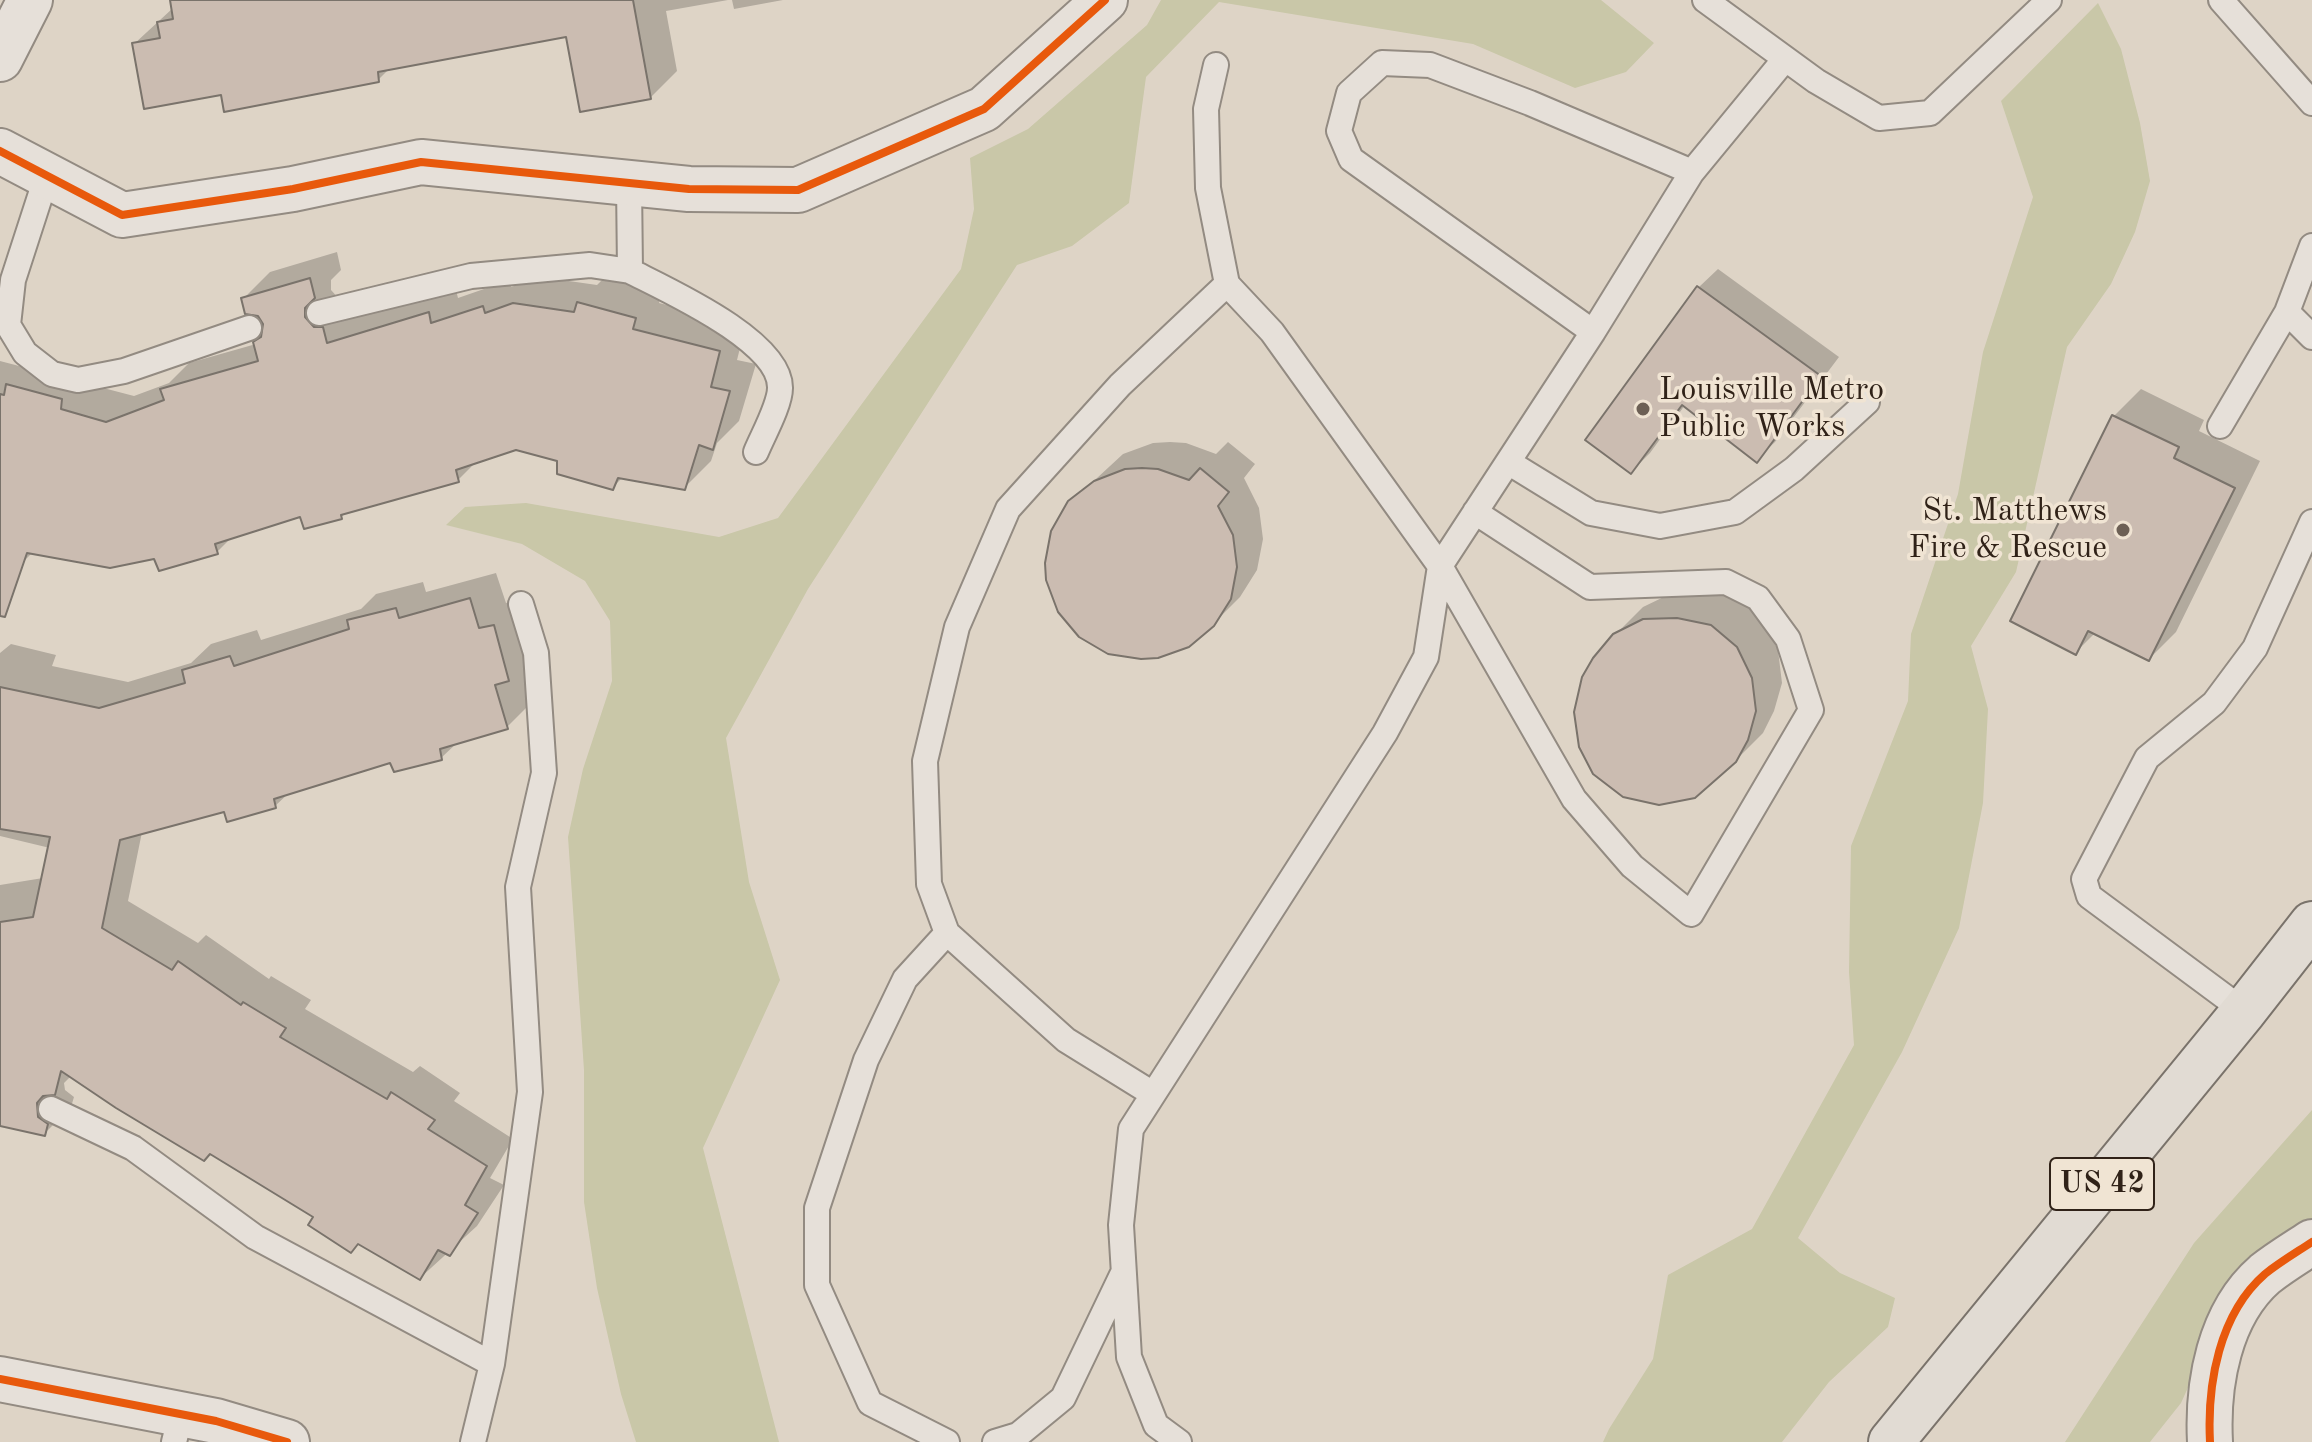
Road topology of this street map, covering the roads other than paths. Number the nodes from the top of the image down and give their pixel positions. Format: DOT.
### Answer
graph roads {
  1 [pos="30,0"];
  2 [pos="1105,0"];
  3 [pos="1705,0"];
  4 [pos="2049,0"];
  5 [pos="2221,0"];
  6 [pos="0,59"];
  7 [pos="1785,59"];
  8 [pos="1216,65"];
  9 [pos="2312,103"];
  10 [pos="0,151"];
  11 [pos="1692,172"];
  12 [pos="47,175"];
  13 [pos="629,183"];
  14 [pos="2312,246"];
  15 [pos="630,271"];
  16 [pos="1227,284"];
  17 [pos="2287,312"];
  18 [pos="319,313"];
  19 [pos="249,328"];
  20 [pos="1593,332"];
  21 [pos="2312,337"];
  22 [pos="1867,402"];
  23 [pos="2220,426"];
  24 [pos="756,452"];
  25 [pos="1508,462"];
  26 [pos="1475,512"];
  27 [pos="2312,522"];
  28 [pos="1440,566"];
  29 [pos="521,604"];
  30 [pos="2312,924"];
  31 [pos="947,933"];
  32 [pos="2244,1011"];
  33 [pos="1153,1094"];
  34 [pos="51,1109"];
  35 [pos="2312,1242"];
  36 [pos="1123,1273"];
  37 [pos="492,1364"];
  38 [pos="0,1379"];
  39 [pos="178,1428"];
  40 [pos="287,1442"];
  41 [pos="473,1442"];
  42 [pos="947,1442"];
  43 [pos="995,1442"];
  44 [pos="1179,1442"];
  45 [pos="1891,1442"];
  46 [pos="2210,1442"];
  1 -- 6 [label="street"];
  2 -- 13 [label="street"];
  3 -- 7 [label="lane"];
  4 -- 7 [label="lane"];
  5 -- 9 [label="lane"];
  7 -- 11 [label="lane"];
  8 -- 16 [label="lane"];
  10 -- 12 [label="street"];
  11 -- 20 [label="lane"];
  11 -- 20 [label="lane"];
  12 -- 13 [label="street"];
  12 -- 19 [label="lane"];
  13 -- 15 [label="lane"];
  14 -- 17 [label="lane"];
  15 -- 18 [label="lane"];
  15 -- 24 [label="lane"];
  16 -- 28 [label="lane"];
  16 -- 31 [label="lane"];
  17 -- 21 [label="lane"];
  17 -- 23 [label="lane"];
  20 -- 25 [label="lane"];
  22 -- 25 [label="lane"];
  25 -- 26 [label="lane"];
  26 -- 28 [label="lane"];
  26 -- 28 [label="lane"];
  27 -- 32 [label="lane"];
  28 -- 33 [label="lane"];
  29 -- 37 [label="lane"];
  30 -- 32 [label="main road, US 42"];
  31 -- 33 [label="lane"];
  31 -- 42 [label="lane"];
  32 -- 45 [label="main road, US 42"];
  33 -- 36 [label="lane"];
  34 -- 37 [label="lane"];
  35 -- 46 [label="street"];
  36 -- 43 [label="lane"];
  36 -- 44 [label="lane"];
  37 -- 41 [label="lane"];
  38 -- 39 [label="street"];
  39 -- 40 [label="street"];
}
